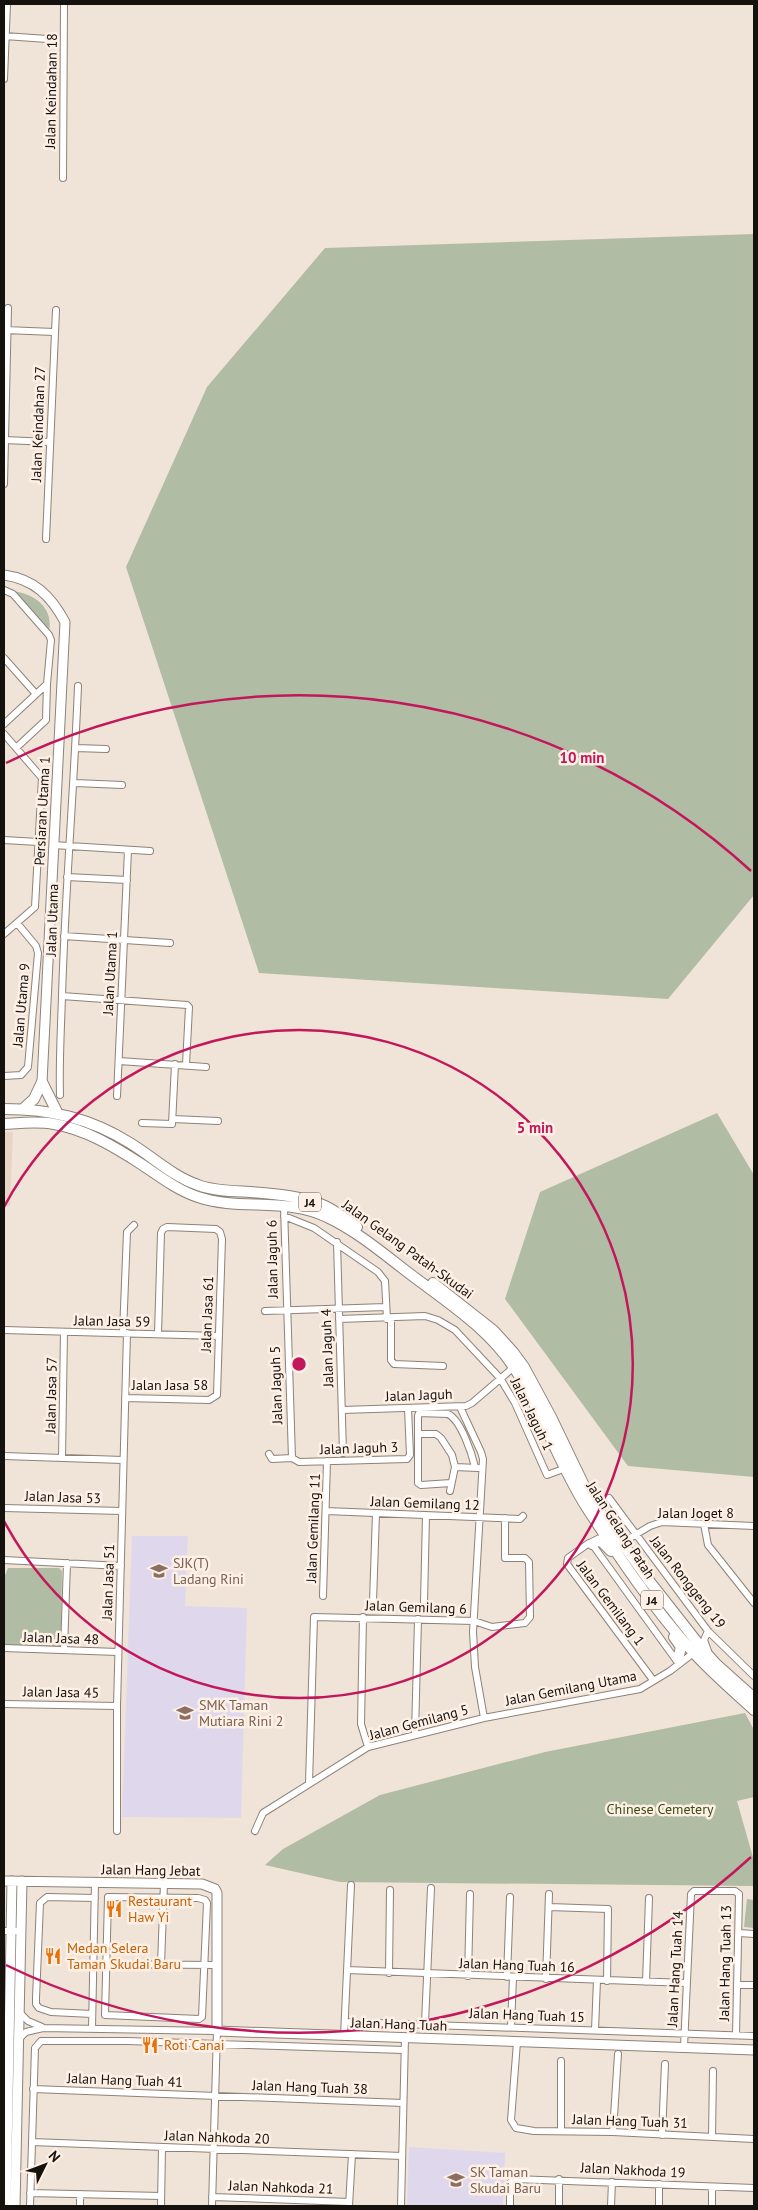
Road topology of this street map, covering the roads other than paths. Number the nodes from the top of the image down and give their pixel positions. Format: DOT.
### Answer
graph roads {
  1 [pos="7,4"];
  2 [pos="64,4"];
  3 [pos="6,36"];
  4 [pos="47,39"];
  5 [pos="4,79"];
  6 [pos="62,178"];
  7 [pos="8,308"];
  8 [pos="56,310"];
  9 [pos="6,330"];
  10 [pos="54,332"];
  11 [pos="4,440"];
  12 [pos="50,442"];
  13 [pos="4,484"];
  14 [pos="46,539"];
  15 [pos="4,575"];
  16 [pos="4,590"];
  17 [pos="4,658"];
  18 [pos="47,684"];
  19 [pos="78,686"];
  20 [pos="36,694"];
  21 [pos="4,724"];
  22 [pos="4,734"];
  23 [pos="16,748"];
  24 [pos="76,748"];
  25 [pos="106,749"];
  26 [pos="75,783"];
  27 [pos="122,785"];
  28 [pos="4,840"];
  29 [pos="38,842"];
  30 [pos="54,845"];
  31 [pos="68,846"];
  32 [pos="128,850"];
  33 [pos="150,851"];
  34 [pos="67,877"];
  35 [pos="126,880"];
  36 [pos="17,923"];
  37 [pos="4,934"];
  38 [pos="64,936"];
  39 [pos="124,940"];
  40 [pos="170,943"];
  41 [pos="62,996"];
  42 [pos="121,999"];
  43 [pos="118,1062"];
  44 [pos="174,1064"];
  45 [pos="186,1065"];
  46 [pos="206,1067"];
  47 [pos="4,1076"];
  48 [pos="42,1082"];
  49 [pos="60,1095"];
  50 [pos="117,1096"];
  51 [pos="4,1109"];
  52 [pos="23,1109"];
  53 [pos="58,1114"];
  54 [pos="172,1121"];
  55 [pos="218,1121"];
  56 [pos="142,1123"];
  57 [pos="4,1124"];
  58 [pos="284,1211"];
  59 [pos="134,1225"];
  60 [pos="336,1242"];
  61 [pos="386,1306"];
  62 [pos="339,1308"];
  63 [pos="286,1310"];
  64 [pos="265,1311"];
  65 [pos="339,1319"];
  66 [pos="389,1319"];
  67 [pos="4,1331"];
  68 [pos="64,1332"];
  69 [pos="125,1333"];
  70 [pos="158,1334"];
  71 [pos="219,1336"];
  72 [pos="443,1366"];
  73 [pos="519,1367"];
  74 [pos="500,1378"];
  75 [pos="215,1397"];
  76 [pos="125,1398"];
  77 [pos="460,1407"];
  78 [pos="408,1408"];
  79 [pos="342,1410"];
  80 [pos="418,1434"];
  81 [pos="343,1453"];
  82 [pos="268,1454"];
  83 [pos="4,1456"];
  84 [pos="62,1458"];
  85 [pos="292,1458"];
  86 [pos="123,1460"];
  87 [pos="327,1461"];
  88 [pos="455,1467"];
  89 [pos="478,1468"];
  90 [pos="566,1468"];
  91 [pos="451,1483"];
  92 [pos="450,1492"];
  93 [pos="609,1498"];
  94 [pos="4,1508"];
  95 [pos="122,1511"];
  96 [pos="326,1512"];
  97 [pos="376,1513"];
  98 [pos="426,1515"];
  99 [pos="523,1516"];
  100 [pos="479,1517"];
  101 [pos="505,1518"];
  102 [pos="704,1524"];
  103 [pos="754,1526"];
  104 [pos="636,1535"];
  105 [pos="592,1544"];
  106 [pos="618,1545"];
  107 [pos="4,1560"];
  108 [pos="67,1564"];
  109 [pos="121,1566"];
  110 [pos="636,1578"];
  111 [pos="754,1592"];
  112 [pos="323,1596"];
  113 [pos="748,1596"];
  114 [pos="373,1602"];
  115 [pos="424,1603"];
  116 [pos="754,1603"];
  117 [pos="659,1609"];
  118 [pos="363,1617"];
  119 [pos="418,1619"];
  120 [pos="474,1621"];
  121 [pos="708,1631"];
  122 [pos="4,1648"];
  123 [pos="696,1648"];
  124 [pos="64,1650"];
  125 [pos="118,1652"];
  126 [pos="678,1661"];
  127 [pos="716,1669"];
  128 [pos="754,1676"];
  129 [pos="653,1680"];
  130 [pos="754,1698"];
  131 [pos="4,1704"];
  132 [pos="117,1706"];
  133 [pos="754,1710"];
  134 [pos="484,1718"];
  135 [pos="416,1734"];
  136 [pos="368,1747"];
  137 [pos="308,1783"];
  138 [pos="117,1831"];
  139 [pos="254,1831"];
  140 [pos="8,1881"];
  141 [pos="22,1881"];
  142 [pos="95,1882"];
  143 [pos="164,1883"];
  144 [pos="351,1886"];
  145 [pos="431,1888"];
  146 [pos="390,1890"];
  147 [pos="692,1892"];
  148 [pos="470,1894"];
  149 [pos="549,1894"];
  150 [pos="510,1897"];
  151 [pos="95,1898"];
  152 [pos="163,1898"];
  153 [pos="649,1898"];
  154 [pos="549,1907"];
  155 [pos="12,1931"];
  156 [pos="738,1933"];
  157 [pos="754,1934"];
  158 [pos="94,1964"];
  159 [pos="105,1964"];
  160 [pos="161,1965"];
  161 [pos="216,1965"];
  162 [pos="206,1966"];
  163 [pos="347,1970"];
  164 [pos="389,1973"];
  165 [pos="427,1974"];
  166 [pos="468,1976"];
  167 [pos="510,1977"];
  168 [pos="546,1979"];
  169 [pos="597,1980"];
  170 [pos="607,1981"];
  171 [pos="646,1982"];
  172 [pos="686,1983"];
  173 [pos="737,1985"];
  174 [pos="754,1985"];
  175 [pos="19,2012"];
  176 [pos="92,2014"];
  177 [pos="344,2022"];
  178 [pos="425,2024"];
  179 [pos="511,2026"];
  180 [pos="43,2028"];
  181 [pos="92,2028"];
  182 [pos="595,2030"];
  183 [pos="217,2031"];
  184 [pos="685,2034"];
  185 [pos="736,2035"];
  186 [pos="344,2036"];
  187 [pos="754,2036"];
  188 [pos="404,2038"];
  189 [pos="18,2040"];
  190 [pos="517,2042"];
  191 [pos="216,2043"];
  192 [pos="684,2047"];
  193 [pos="404,2050"];
  194 [pos="754,2050"];
  195 [pos="618,2054"];
  196 [pos="561,2062"];
  197 [pos="665,2064"];
  198 [pos="712,2071"];
  199 [pos="33,2089"];
  200 [pos="9,2090"];
  201 [pos="215,2096"];
  202 [pos="403,2103"];
  203 [pos="561,2130"];
  204 [pos="613,2132"];
  205 [pos="662,2135"];
  206 [pos="712,2137"];
  207 [pos="754,2139"];
  208 [pos="32,2142"];
  209 [pos="162,2148"];
  210 [pos="214,2148"];
  211 [pos="352,2154"];
  212 [pos="402,2156"];
  213 [pos="559,2179"];
  214 [pos="612,2182"];
  215 [pos="660,2184"];
  216 [pos="712,2187"];
  217 [pos="754,2188"];
  218 [pos="30,2193"];
  219 [pos="80,2194"];
  220 [pos="161,2196"];
  221 [pos="212,2198"];
  222 [pos="349,2204"];
  223 [pos="6,2206"];
  224 [pos="15,2206"];
  225 [pos="30,2206"];
  226 [pos="80,2206"];
  227 [pos="161,2206"];
  228 [pos="212,2206"];
  229 [pos="401,2206"];
  230 [pos="510,2206"];
  231 [pos="558,2206"];
  232 [pos="611,2206"];
  233 [pos="659,2206"];
  234 [pos="712,2206"];
  1 -- 3 [label="street"];
  2 -- 6 [label="street, Jalan Keindahan 18"];
  3 -- 4 [label="street"];
  3 -- 5 [label="street"];
  7 -- 9 [label="street"];
  8 -- 10 [label="street, Jalan Keindahan 27"];
  9 -- 10 [label="street"];
  9 -- 11 [label="street"];
  10 -- 12 [label="street, Jalan Keindahan 27"];
  11 -- 12 [label="street"];
  11 -- 13 [label="street"];
  12 -- 14 [label="street, Jalan Keindahan 27"];
  15 -- 30 [label="street, Persiaran Utama 1"];
  16 -- 18 [label="street"];
  17 -- 20 [label="street"];
  18 -- 20 [label="street"];
  18 -- 23 [label="street"];
  19 -- 24 [label="street, Jalan Utama"];
  20 -- 21 [label="street"];
  22 -- 23 [label="street"];
  23 -- 29 [label="street"];
  24 -- 25 [label="street"];
  24 -- 26 [label="street, Jalan Utama"];
  26 -- 27 [label="street"];
  26 -- 31 [label="street, Jalan Utama"];
  28 -- 29 [label="street"];
  29 -- 36 [label="street"];
  30 -- 31 [label="street"];
  30 -- 48 [label="street, Persiaran Utama 1"];
  31 -- 32 [label="street"];
  31 -- 34 [label="street, Jalan Utama"];
  32 -- 33 [label="street"];
  32 -- 35 [label="street, Jalan Utama 1"];
  34 -- 35 [label="street"];
  34 -- 38 [label="street, Jalan Utama"];
  35 -- 39 [label="street, Jalan Utama 1"];
  36 -- 37 [label="street"];
  36 -- 47 [label="street, Jalan Utama 9"];
  38 -- 39 [label="street"];
  38 -- 41 [label="street, Jalan Utama"];
  39 -- 40 [label="street"];
  39 -- 42 [label="street, Jalan Utama 1"];
  41 -- 42 [label="street"];
  41 -- 49 [label="street, Jalan Utama"];
  42 -- 43 [label="street, Jalan Utama 1"];
  42 -- 45 [label="street"];
  43 -- 44 [label="street"];
  43 -- 50 [label="street, Jalan Utama 1"];
  44 -- 45 [label="street"];
  44 -- 54 [label="street"];
  45 -- 46 [label="street"];
  48 -- 52 [label="main road"];
  48 -- 53 [label="main road"];
  51 -- 52 [label="main road, Jalan Gelang Patah-Skudai / J4"];
  52 -- 53 [label="main road, Jalan Gelang Patah-Skudai / J4"];
  53 -- 73 [label="main road, Jalan Gelang Patah-Skudai / J4"];
  54 -- 55 [label="street"];
  54 -- 56 [label="street"];
  57 -- 58 [label="main road, Jalan Gelang Patah-Skudai / J4"];
  58 -- 60 [label="street"];
  58 -- 63 [label="street, Jalan Jaguh 6"];
  58 -- 73 [label="main road, Jalan Gelang Patah-Skudai / J4"];
  59 -- 69 [label="street, Jalan Jasa 51"];
  60 -- 61 [label="street"];
  60 -- 62 [label="street, Jalan Jaguh 4"];
  61 -- 62 [label="street"];
  61 -- 66 [label="street"];
  62 -- 63 [label="street"];
  62 -- 65 [label="street, Jalan Jaguh 4"];
  63 -- 64 [label="street"];
  63 -- 85 [label="street, Jalan Jaguh 5"];
  65 -- 66 [label="street, Jalan Jaguh 1"];
  65 -- 79 [label="street, Jalan Jaguh 4"];
  66 -- 72 [label="street"];
  66 -- 74 [label="street, Jalan Jaguh 1"];
  67 -- 68 [label="street, Jalan Jasa 59"];
  68 -- 69 [label="street, Jalan Jasa 59"];
  68 -- 84 [label="street, Jalan Jasa 57"];
  69 -- 70 [label="street, Jalan Jasa 59"];
  69 -- 76 [label="street, Jalan Jasa 51"];
  70 -- 71 [label="street, Jalan Jasa 59"];
  70 -- 71 [label="street, Jalan Jasa 61"];
  71 -- 75 [label="street, Jalan Jasa 61"];
  73 -- 74 [label="street, Jalan Jaguh"];
  73 -- 90 [label="main road, Jalan Gelang Patah / J4"];
  73 -- 106 [label="main road, Jalan Gelang Patah / J4"];
  74 -- 77 [label="street, Jalan Jaguh"];
  74 -- 90 [label="street, Jalan Jaguh 1"];
  75 -- 76 [label="street, Jalan Jasa 58"];
  76 -- 86 [label="street, Jalan Jasa 51"];
  77 -- 78 [label="street, Jalan Jaguh"];
  77 -- 89 [label="street"];
  78 -- 79 [label="street, Jalan Jaguh"];
  78 -- 87 [label="street, Jalan Jaguh 3"];
  79 -- 81 [label="street, Jalan Jaguh 4"];
  80 -- 88 [label="street"];
  80 -- 89 [label="street, Jalan Jaguh"];
  80 -- 91 [label="street"];
  82 -- 85 [label="street, Jalan Jaguh 3"];
  83 -- 84 [label="street"];
  84 -- 86 [label="street"];
  85 -- 87 [label="street, Jalan Jaguh 3"];
  86 -- 95 [label="street, Jalan Jasa 51"];
  87 -- 96 [label="street, Jalan Gemilang 11"];
  88 -- 89 [label="street"];
  88 -- 91 [label="street"];
  89 -- 100 [label="street"];
  90 -- 106 [label="main road, Jalan Gelang Patah / J4"];
  91 -- 92 [label="street"];
  93 -- 104 [label="street, Jalan Ronggeng 19"];
  94 -- 95 [label="street, Jalan Jasa 53"];
  95 -- 109 [label="street, Jalan Jasa 51"];
  96 -- 97 [label="street, Jalan Gemilang 12"];
  96 -- 112 [label="street, Jalan Gemilang 11"];
  97 -- 98 [label="street, Jalan Gemilang 12"];
  97 -- 114 [label="street"];
  98 -- 100 [label="street, Jalan Gemilang 12"];
  98 -- 115 [label="street"];
  99 -- 101 [label="street, Jalan Gemilang 12"];
  100 -- 101 [label="street, Jalan Gemilang 12"];
  100 -- 120 [label="street"];
  101 -- 120 [label="street, Jalan Gemilang 6"];
  102 -- 103 [label="street, Jalan Joget 8"];
  102 -- 104 [label="street, Jalan Joget 8"];
  102 -- 113 [label="street"];
  104 -- 106 [label="street, Jalan Joget 8"];
  104 -- 121 [label="street, Jalan Ronggeng 19"];
  105 -- 110 [label="main road"];
  105 -- 126 [label="street, Jalan Gemilang 1"];
  105 -- 129 [label="street, Jalan Gemilang 1"];
  106 -- 110 [label="main road, Jalan Gelang Patah / J4"];
  106 -- 123 [label="main road, Jalan Gelang Patah / J4"];
  107 -- 108 [label="street"];
  108 -- 109 [label="street"];
  108 -- 124 [label="street"];
  109 -- 125 [label="street, Jalan Jasa 51"];
  110 -- 117 [label="main road, Jalan Gelang Patah / J4"];
  111 -- 113 [label="street"];
  113 -- 116 [label="street"];
  117 -- 123 [label="main road, Jalan Gelang Patah / J4"];
  117 -- 126 [label="main road"];
  118 -- 119 [label="street, Jalan Gemilang 6"];
  118 -- 136 [label="street"];
  118 -- 137 [label="street, Jalan Gemilang 6"];
  119 -- 120 [label="street, Jalan Gemilang 6"];
  119 -- 135 [label="street"];
  120 -- 134 [label="street"];
  121 -- 127 [label="street"];
  121 -- 128 [label="street, Jalan Ronggeng 19"];
  122 -- 124 [label="street, Jalan Jasa 48"];
  123 -- 126 [label="street, Jalan Gemilang Utama"];
  123 -- 127 [label="main road, Jalan Gelang Patah / J4"];
  124 -- 125 [label="street, Jalan Jasa 48"];
  125 -- 132 [label="street, Jalan Jasa 51"];
  126 -- 127 [label="main road"];
  126 -- 129 [label="street, Jalan Gemilang Utama"];
  127 -- 130 [label="main road, Jalan Gelang Patah / J4"];
  127 -- 133 [label="main road, Jalan Gelang Patah / J4"];
  129 -- 134 [label="street, Jalan Gemilang Utama"];
  131 -- 132 [label="street, Jalan Jasa 45"];
  132 -- 138 [label="street, Jalan Jasa 51"];
  134 -- 135 [label="street, Jalan Gemilang 5"];
  135 -- 136 [label="street, Jalan Gemilang 5"];
  136 -- 137 [label="street, Jalan Gemilang 5"];
  137 -- 139 [label="street, Jalan Gemilang 5"];
  140 -- 141 [label="street, Jalan Hang Jebat"];
  140 -- 155 [label="street"];
  141 -- 142 [label="street, Jalan Hang Jebat"];
  141 -- 155 [label="street"];
  142 -- 143 [label="street, Jalan Hang Jebat"];
  142 -- 151 [label="street"];
  143 -- 152 [label="street"];
  143 -- 161 [label="street, Jalan Hang Jebat"];
  144 -- 163 [label="street"];
  145 -- 165 [label="street"];
  146 -- 164 [label="street"];
  147 -- 156 [label="street, Jalan Hang Tuah 13"];
  147 -- 172 [label="street, Jalan Hang Tuah 14"];
  148 -- 166 [label="street"];
  149 -- 154 [label="street"];
  150 -- 167 [label="street"];
  151 -- 158 [label="street"];
  151 -- 176 [label="street"];
  152 -- 159 [label="street"];
  152 -- 160 [label="street"];
  152 -- 162 [label="street"];
  153 -- 171 [label="street"];
  154 -- 168 [label="street"];
  154 -- 170 [label="street"];
  155 -- 175 [label="street"];
  155 -- 200 [label="street"];
  156 -- 157 [label="street"];
  156 -- 173 [label="street, Jalan Hang Tuah 13"];
  158 -- 159 [label="street"];
  158 -- 176 [label="street"];
  159 -- 160 [label="street"];
  159 -- 162 [label="street"];
  160 -- 162 [label="street"];
  161 -- 162 [label="street"];
  161 -- 183 [label="street, Jalan Hang Jebat"];
  163 -- 164 [label="street, Jalan Hang Tuah 16"];
  163 -- 177 [label="street"];
  164 -- 165 [label="street, Jalan Hang Tuah 16"];
  165 -- 166 [label="street, Jalan Hang Tuah 16"];
  165 -- 178 [label="street"];
  166 -- 167 [label="street, Jalan Hang Tuah 16"];
  167 -- 168 [label="street, Jalan Hang Tuah 16"];
  167 -- 179 [label="street"];
  168 -- 169 [label="street, Jalan Hang Tuah 16"];
  169 -- 170 [label="street, Jalan Hang Tuah 16"];
  169 -- 182 [label="street"];
  170 -- 171 [label="street, Jalan Hang Tuah 16"];
  171 -- 172 [label="street, Jalan Hang Tuah 16"];
  172 -- 184 [label="street, Jalan Hang Tuah 14"];
  173 -- 174 [label="street"];
  173 -- 185 [label="street, Jalan Hang Tuah 13"];
  175 -- 180 [label="street"];
  175 -- 189 [label="street"];
  176 -- 181 [label="street"];
  177 -- 178 [label="street, Jalan Hang Tuah 15"];
  177 -- 186 [label="street"];
  178 -- 179 [label="street, Jalan Hang Tuah 15"];
  179 -- 182 [label="street, Jalan Hang Tuah 15"];
  180 -- 181 [label="street, Jalan Hang Tuah"];
  180 -- 189 [label="street, Jalan Hang Tuah"];
  181 -- 183 [label="street, Jalan Hang Tuah"];
  182 -- 184 [label="street, Jalan Hang Tuah 15"];
  183 -- 186 [label="street, Jalan Hang Tuah"];
  183 -- 191 [label="street"];
  184 -- 185 [label="street, Jalan Hang Tuah 15"];
  184 -- 192 [label="street, Jalan Hang Tuah 14"];
  185 -- 187 [label="street, Jalan Hang Tuah 15"];
  186 -- 188 [label="street, Jalan Hang Tuah"];
  188 -- 190 [label="street, Jalan Hang Tuah"];
  188 -- 193 [label="street"];
  189 -- 200 [label="street"];
  190 -- 192 [label="street, Jalan Hang Tuah"];
  190 -- 203 [label="street, Jalan Hang Tuah 31"];
  191 -- 193 [label="street"];
  191 -- 199 [label="street"];
  191 -- 201 [label="street"];
  192 -- 194 [label="street, Jalan Hang Tuah"];
  193 -- 202 [label="street"];
  195 -- 204 [label="street"];
  196 -- 203 [label="street"];
  197 -- 205 [label="street"];
  198 -- 206 [label="street"];
  199 -- 201 [label="street, Jalan Hang Tuah 41"];
  199 -- 208 [label="street"];
  200 -- 223 [label="street"];
  200 -- 224 [label="street"];
  201 -- 202 [label="street, Jalan Hang Tuah 38"];
  201 -- 210 [label="street"];
  202 -- 212 [label="street"];
  203 -- 204 [label="street, Jalan Hang Tuah 31"];
  204 -- 205 [label="street, Jalan Hang Tuah 31"];
  205 -- 206 [label="street, Jalan Hang Tuah 31"];
  206 -- 207 [label="street, Jalan Hang Tuah 31"];
  208 -- 209 [label="street, Jalan Nahkoda 20"];
  208 -- 218 [label="street"];
  209 -- 210 [label="street, Jalan Nahkoda 20"];
  209 -- 220 [label="street"];
  210 -- 211 [label="street, Jalan Nahkoda 20"];
  210 -- 221 [label="street"];
  211 -- 212 [label="street, Jalan Nahkoda 20"];
  211 -- 222 [label="street"];
  212 -- 229 [label="street"];
  213 -- 214 [label="street, Jalan Nakhoda 19"];
  213 -- 230 [label="street, Jalan Nakhoda 19"];
  213 -- 231 [label="street"];
  214 -- 215 [label="street, Jalan Nakhoda 19"];
  214 -- 232 [label="street"];
  215 -- 216 [label="street, Jalan Nakhoda 19"];
  215 -- 233 [label="street"];
  216 -- 217 [label="street, Jalan Nakhoda 19"];
  216 -- 234 [label="street"];
  218 -- 219 [label="street"];
  218 -- 225 [label="street"];
  219 -- 220 [label="street"];
  219 -- 226 [label="street"];
  220 -- 227 [label="street"];
  221 -- 222 [label="street, Jalan Nahkoda 21"];
  221 -- 228 [label="street"];
}
